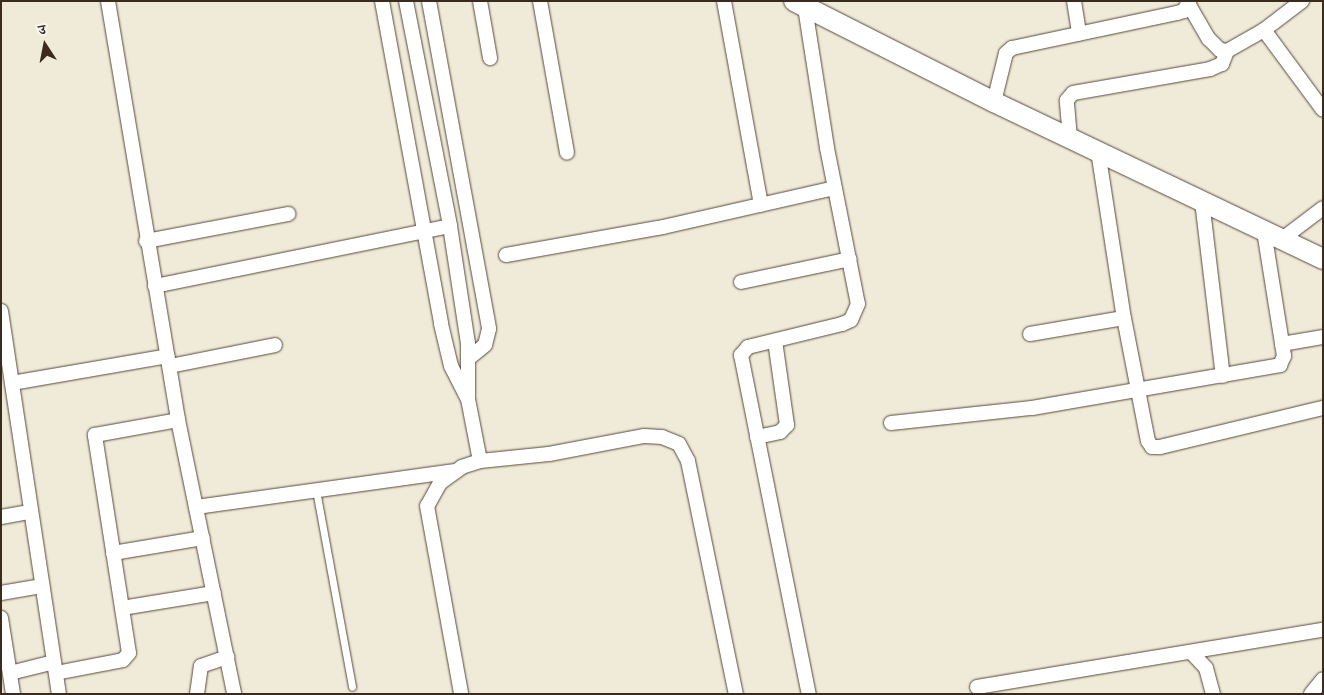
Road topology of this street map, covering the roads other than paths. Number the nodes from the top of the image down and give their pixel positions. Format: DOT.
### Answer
graph roads {
  1 [pos="108,1"];
  2 [pos="382,1"];
  3 [pos="406,1"];
  4 [pos="430,1"];
  5 [pos="480,1"];
  6 [pos="540,1"];
  7 [pos="724,1"];
  8 [pos="1074,1"];
  9 [pos="1302,1"];
  10 [pos="801,3"];
  11 [pos="1189,3"];
  12 [pos="1264,30"];
  13 [pos="1079,34"];
  14 [pos="1227,51"];
  15 [pos="490,58"];
  16 [pos="994,102"];
  17 [pos="1323,110"];
  18 [pos="1070,138"];
  19 [pos="1098,151"];
  20 [pos="567,153"];
  21 [pos="835,188"];
  22 [pos="1202,201"];
  23 [pos="760,205"];
  24 [pos="1323,208"];
  25 [pos="288,214"];
  26 [pos="450,226"];
  27 [pos="424,233"];
  28 [pos="1273,235"];
  29 [pos="146,241"];
  30 [pos="506,255"];
  31 [pos="850,259"];
  32 [pos="1323,259"];
  33 [pos="741,282"];
  34 [pos="155,286"];
  35 [pos="1,311"];
  36 [pos="1124,318"];
  37 [pos="1030,334"];
  38 [pos="1323,337"];
  39 [pos="775,340"];
  40 [pos="1282,344"];
  41 [pos="275,345"];
  42 [pos="468,358"];
  43 [pos="169,361"];
  44 [pos="1223,376"];
  45 [pos="12,383"];
  46 [pos="1138,392"];
  47 [pos="468,399"];
  48 [pos="8,406"];
  49 [pos="1323,408"];
  50 [pos="178,420"];
  51 [pos="891,422"];
  52 [pos="757,437"];
  53 [pos="480,461"];
  54 [pos="455,471"];
  55 [pos="316,490"];
  56 [pos="196,507"];
  57 [pos="30,512"];
  58 [pos="1,517"];
  59 [pos="203,538"];
  60 [pos="113,553"];
  61 [pos="42,586"];
  62 [pos="1,593"];
  63 [pos="214,593"];
  64 [pos="122,608"];
  65 [pos="1,618"];
  66 [pos="1323,630"];
  67 [pos="1192,652"];
  68 [pos="227,657"];
  69 [pos="55,667"];
  70 [pos="1323,679"];
  71 [pos="9,685"];
  72 [pos="352,687"];
  73 [pos="977,687"];
  74 [pos="199,692"];
  75 [pos="1315,692"];
  76 [pos="59,694"];
  77 [pos="234,694"];
  78 [pos="462,694"];
  79 [pos="736,694"];
  80 [pos="809,694"];
  81 [pos="1213,694"];
  1 -- 29 [label="street"];
  2 -- 27 [label="street"];
  3 -- 26 [label="street"];
  4 -- 42 [label="street"];
  5 -- 15 [label="street"];
  6 -- 20 [label="street"];
  7 -- 23 [label="street"];
  8 -- 13 [label="street"];
  9 -- 12 [label="street"];
  10 -- 16 [label="street"];
  10 -- 21 [label="street"];
  11 -- 13 [label="street"];
  11 -- 14 [label="street"];
  12 -- 14 [label="street"];
  12 -- 17 [label="street"];
  13 -- 16 [label="street"];
  14 -- 18 [label="street"];
  16 -- 18 [label="street"];
  18 -- 19 [label="street"];
  19 -- 22 [label="street"];
  19 -- 36 [label="street"];
  21 -- 23 [label="street"];
  21 -- 31 [label="street"];
  22 -- 28 [label="street"];
  22 -- 44 [label="street"];
  23 -- 30 [label="street"];
  24 -- 28 [label="street"];
  25 -- 29 [label="street"];
  26 -- 27 [label="street"];
  26 -- 42 [label="street"];
  27 -- 34 [label="street"];
  27 -- 47 [label="street"];
  28 -- 32 [label="street"];
  28 -- 40 [label="street"];
  29 -- 34 [label="street"];
  31 -- 33 [label="street"];
  31 -- 39 [label="street"];
  34 -- 43 [label="street"];
  35 -- 45 [label="street"];
  36 -- 37 [label="street"];
  36 -- 46 [label="street"];
  38 -- 40 [label="street"];
  39 -- 52 [label="street"];
  39 -- 52 [label="street"];
  40 -- 44 [label="street"];
  41 -- 43 [label="street"];
  42 -- 47 [label="street"];
  43 -- 45 [label="street"];
  43 -- 50 [label="street"];
  44 -- 46 [label="street"];
  45 -- 48 [label="street"];
  46 -- 49 [label="street"];
  46 -- 51 [label="street"];
  47 -- 53 [label="street"];
  48 -- 57 [label="street"];
  50 -- 56 [label="street"];
  50 -- 60 [label="street"];
  52 -- 80 [label="street"];
  53 -- 54 [label="street"];
  53 -- 79 [label="street"];
  54 -- 55 [label="street"];
  54 -- 78 [label="street"];
  55 -- 56 [label="street"];
  55 -- 72 [label="lane"];
  56 -- 59 [label="street"];
  57 -- 58 [label="street"];
  57 -- 61 [label="street"];
  59 -- 60 [label="street"];
  59 -- 63 [label="street"];
  60 -- 64 [label="street"];
  61 -- 62 [label="street"];
  61 -- 69 [label="street"];
  63 -- 64 [label="street"];
  63 -- 68 [label="street"];
  64 -- 69 [label="street"];
  65 -- 71 [label="street"];
  66 -- 67 [label="street"];
  67 -- 73 [label="street"];
  67 -- 81 [label="street"];
  68 -- 74 [label="street"];
  68 -- 77 [label="street"];
  69 -- 71 [label="street"];
  69 -- 76 [label="street"];
  70 -- 75 [label="street"];
}
